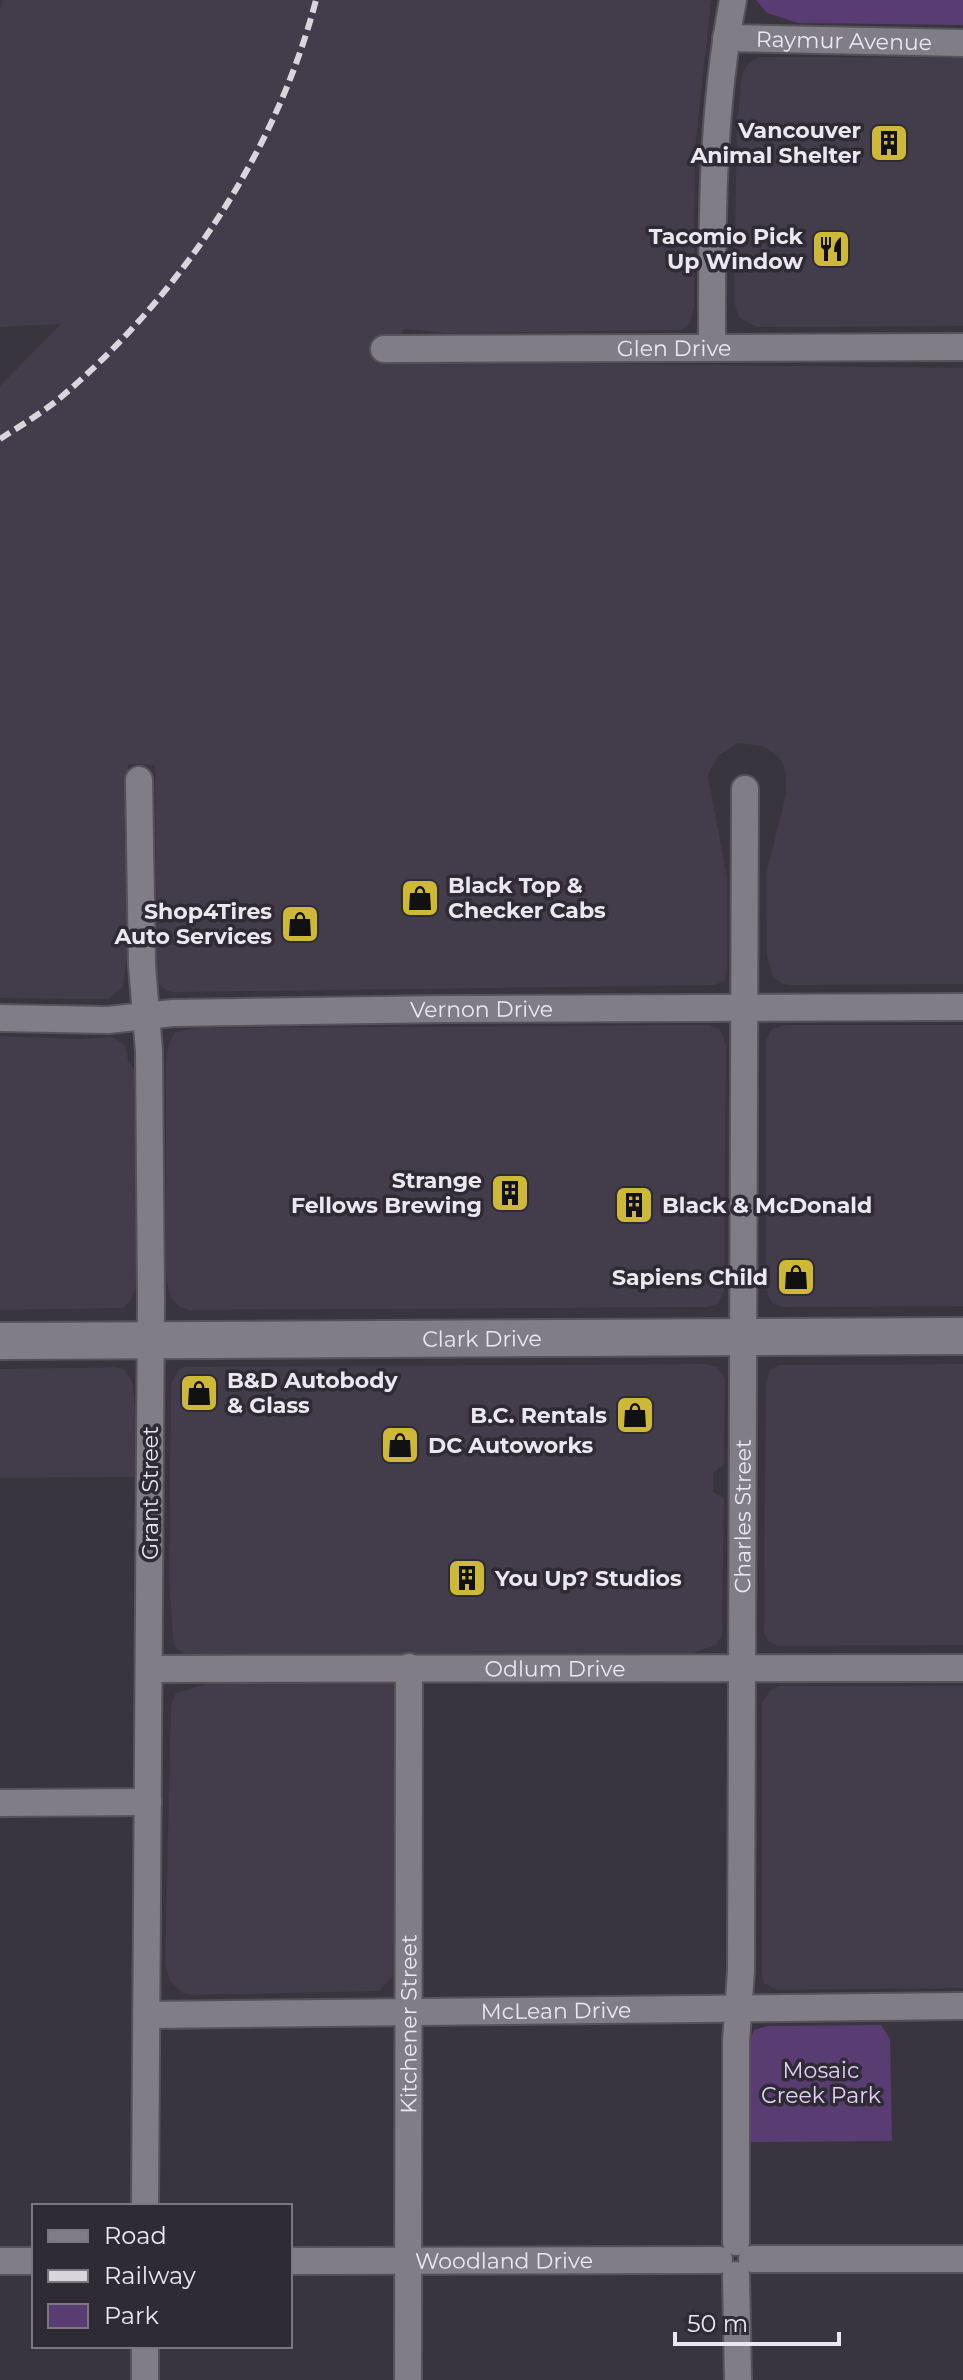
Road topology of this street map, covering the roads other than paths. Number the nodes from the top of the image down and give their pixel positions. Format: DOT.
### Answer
graph roads {
  1 [pos="733,0"];
  2 [pos="726,38"];
  3 [pos="963,43"];
  4 [pos="712,346"];
  5 [pos="963,347"];
  6 [pos="384,349"];
  7 [pos="139,780"];
  8 [pos="745,789"];
  9 [pos="746,1007"];
  10 [pos="963,1007"];
  11 [pos="146,1016"];
  12 [pos="0,1018"];
  13 [pos="963,1336"];
  14 [pos="743,1337"];
  15 [pos="151,1340"];
  16 [pos="0,1341"];
  17 [pos="409,1667"];
  18 [pos="741,1667"];
  19 [pos="963,1668"];
  20 [pos="149,1669"];
  21 [pos="148,1802"];
  22 [pos="0,1803"];
  23 [pos="963,2006"];
  24 [pos="739,2009"];
  25 [pos="410,2012"];
  26 [pos="148,2015"];
  27 [pos="145,2204"];
  28 [pos="736,2259"];
  29 [pos="963,2259"];
  30 [pos="0,2261"];
  31 [pos="32,2261"];
  32 [pos="292,2261"];
  33 [pos="407,2261"];
  34 [pos="145,2348"];
  35 [pos="145,2380"];
  36 [pos="408,2380"];
  37 [pos="738,2380"];
  1 -- 2 [label="street"];
  2 -- 3 [label="street, Raymur Avenue"];
  2 -- 4 [label="street"];
  4 -- 5 [label="street, Glen Drive"];
  4 -- 6 [label="street, Glen Drive"];
  7 -- 11 [label="street, Grant Street"];
  8 -- 9 [label="street, Charles Street"];
  9 -- 10 [label="street, Vernon Drive"];
  9 -- 11 [label="street, Vernon Drive"];
  9 -- 14 [label="street, Charles Street"];
  11 -- 12 [label="street, Vernon Drive"];
  11 -- 15 [label="street, Grant Street"];
  13 -- 14 [label="main road, Clark Drive"];
  14 -- 15 [label="main road, Clark Drive"];
  14 -- 18 [label="street, Charles Street"];
  15 -- 16 [label="main road, Clark Drive"];
  15 -- 20 [label="street, Grant Street"];
  17 -- 18 [label="street, Odlum Drive"];
  17 -- 20 [label="street, Odlum Drive"];
  17 -- 25 [label="street, Kitchener Street"];
  18 -- 19 [label="street, Odlum Drive"];
  18 -- 24 [label="street, Charles Street"];
  20 -- 21 [label="street, Grant Street"];
  21 -- 22 [label="street"];
  21 -- 26 [label="street, Grant Street"];
  23 -- 24 [label="street, McLean Drive"];
  24 -- 25 [label="street, McLean Drive"];
  24 -- 28 [label="street, Charles Street"];
  25 -- 26 [label="street, McLean Drive"];
  25 -- 33 [label="street, Kitchener Street"];
  26 -- 27 [label="street, Grant Street"];
  28 -- 29 [label="street, Woodland Drive"];
  28 -- 33 [label="street, Woodland Drive"];
  28 -- 37 [label="street, Charles Street"];
  30 -- 31 [label="street"];
  32 -- 33 [label="street, Woodland Drive"];
  33 -- 36 [label="street, Kitchener Street"];
  34 -- 35 [label="street"];
}
